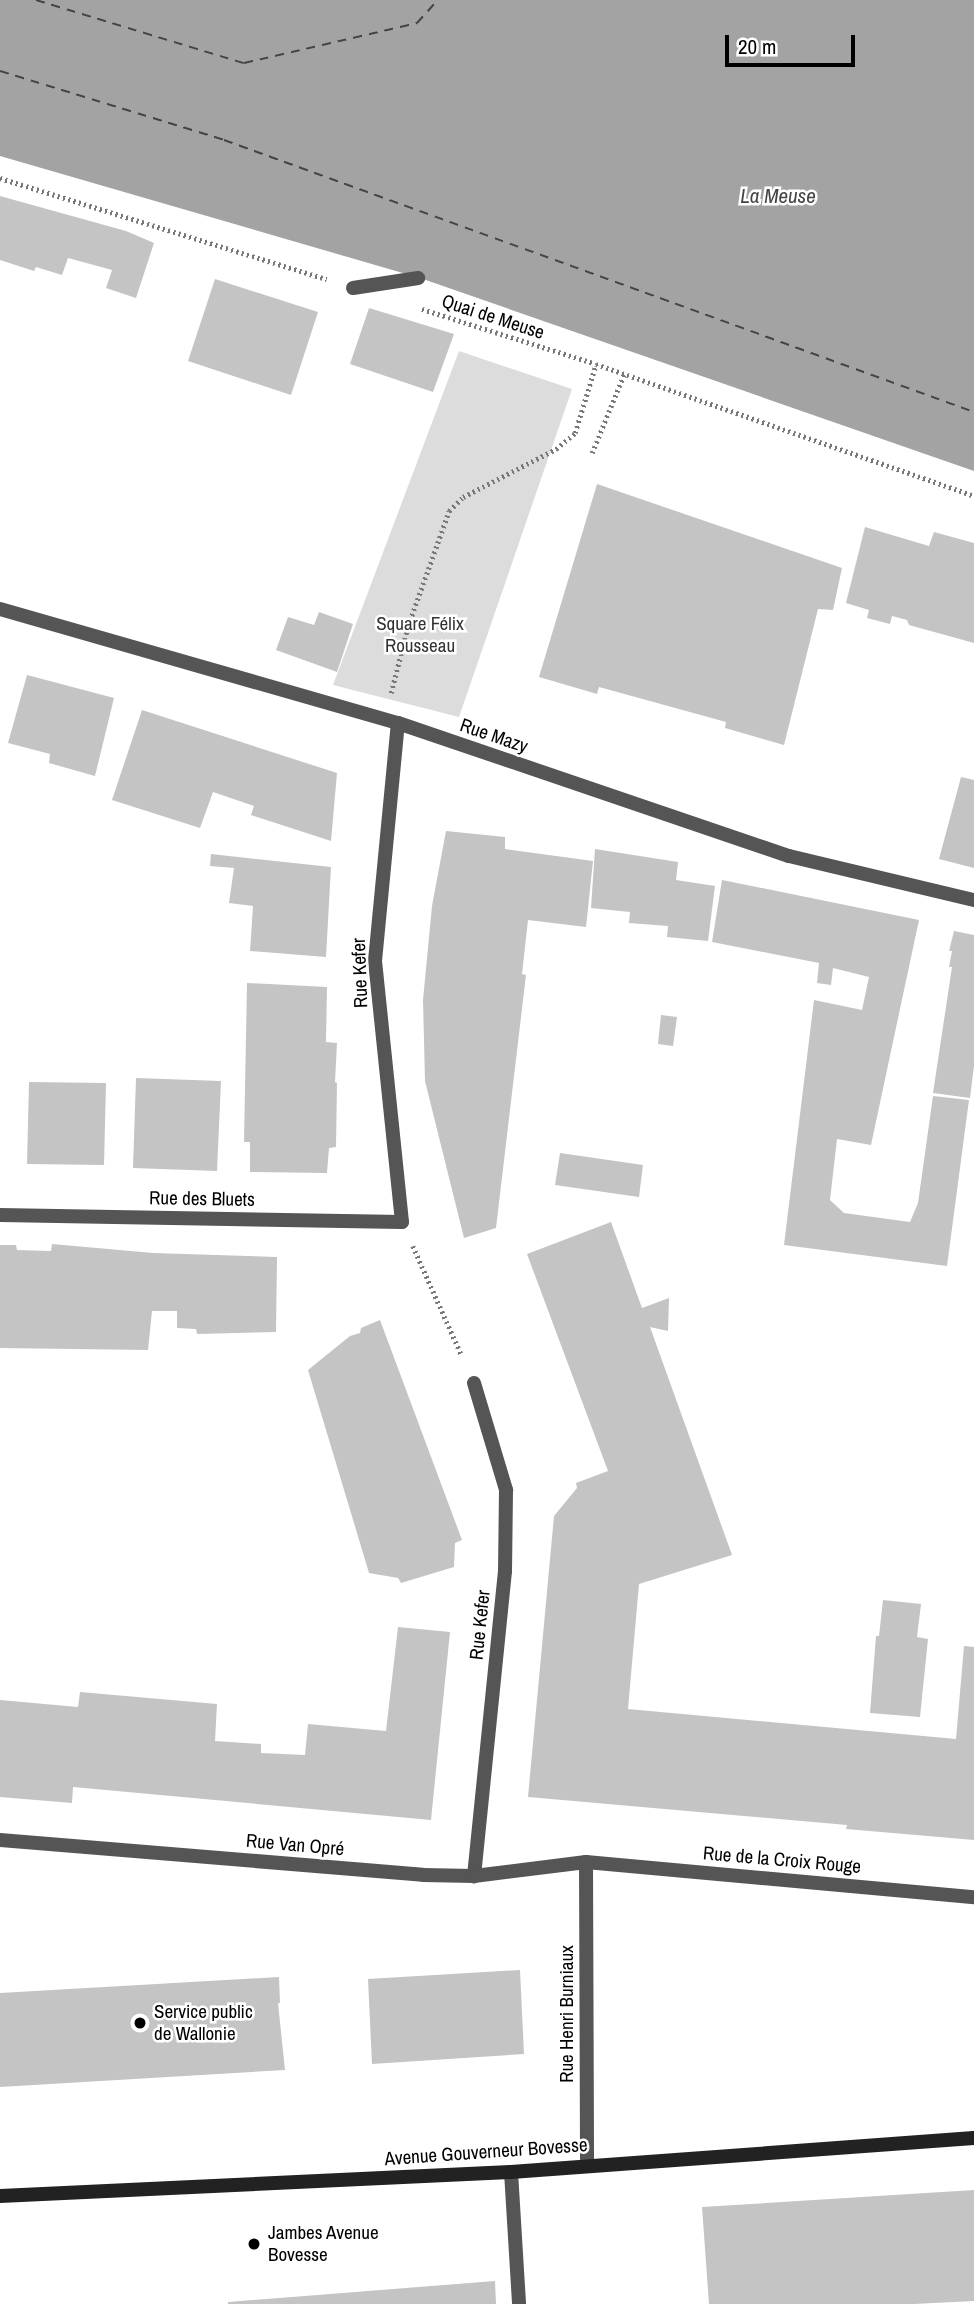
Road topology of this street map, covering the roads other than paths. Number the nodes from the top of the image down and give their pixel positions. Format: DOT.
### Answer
graph roads {
  1 [pos="418,278"];
  2 [pos="353,288"];
  3 [pos="0,609"];
  4 [pos="391,722"];
  5 [pos="974,900"];
  6 [pos="0,1214"];
  7 [pos="402,1222"];
  8 [pos="474,1383"];
  9 [pos="0,1840"];
  10 [pos="586,1862"];
  11 [pos="474,1876"];
  12 [pos="974,1897"];
  13 [pos="974,2138"];
  14 [pos="587,2165"];
  15 [pos="511,2172"];
  16 [pos="0,2196"];
  17 [pos="519,2304"];
  1 -- 2 [label="street"];
  3 -- 4 [label="street, Rue Mazy"];
  4 -- 5 [label="street, Rue Mazy"];
  4 -- 7 [label="street, Rue Kefer"];
  6 -- 7 [label="street, Rue des Bluets"];
  8 -- 11 [label="street, Rue Kefer"];
  9 -- 11 [label="street, Rue Van Opré"];
  10 -- 11 [label="street, Rue Van Opré"];
  10 -- 12 [label="street, Rue de la Croix Rouge"];
  10 -- 14 [label="street, Rue Henri Burniaux"];
  13 -- 14 [label="main road, Avenue Gouverneur Bovesse"];
  14 -- 15 [label="main road, Avenue Gouverneur Bovesse"];
  15 -- 16 [label="main road, Avenue Gouverneur Bovesse"];
  15 -- 17 [label="street"];
}
